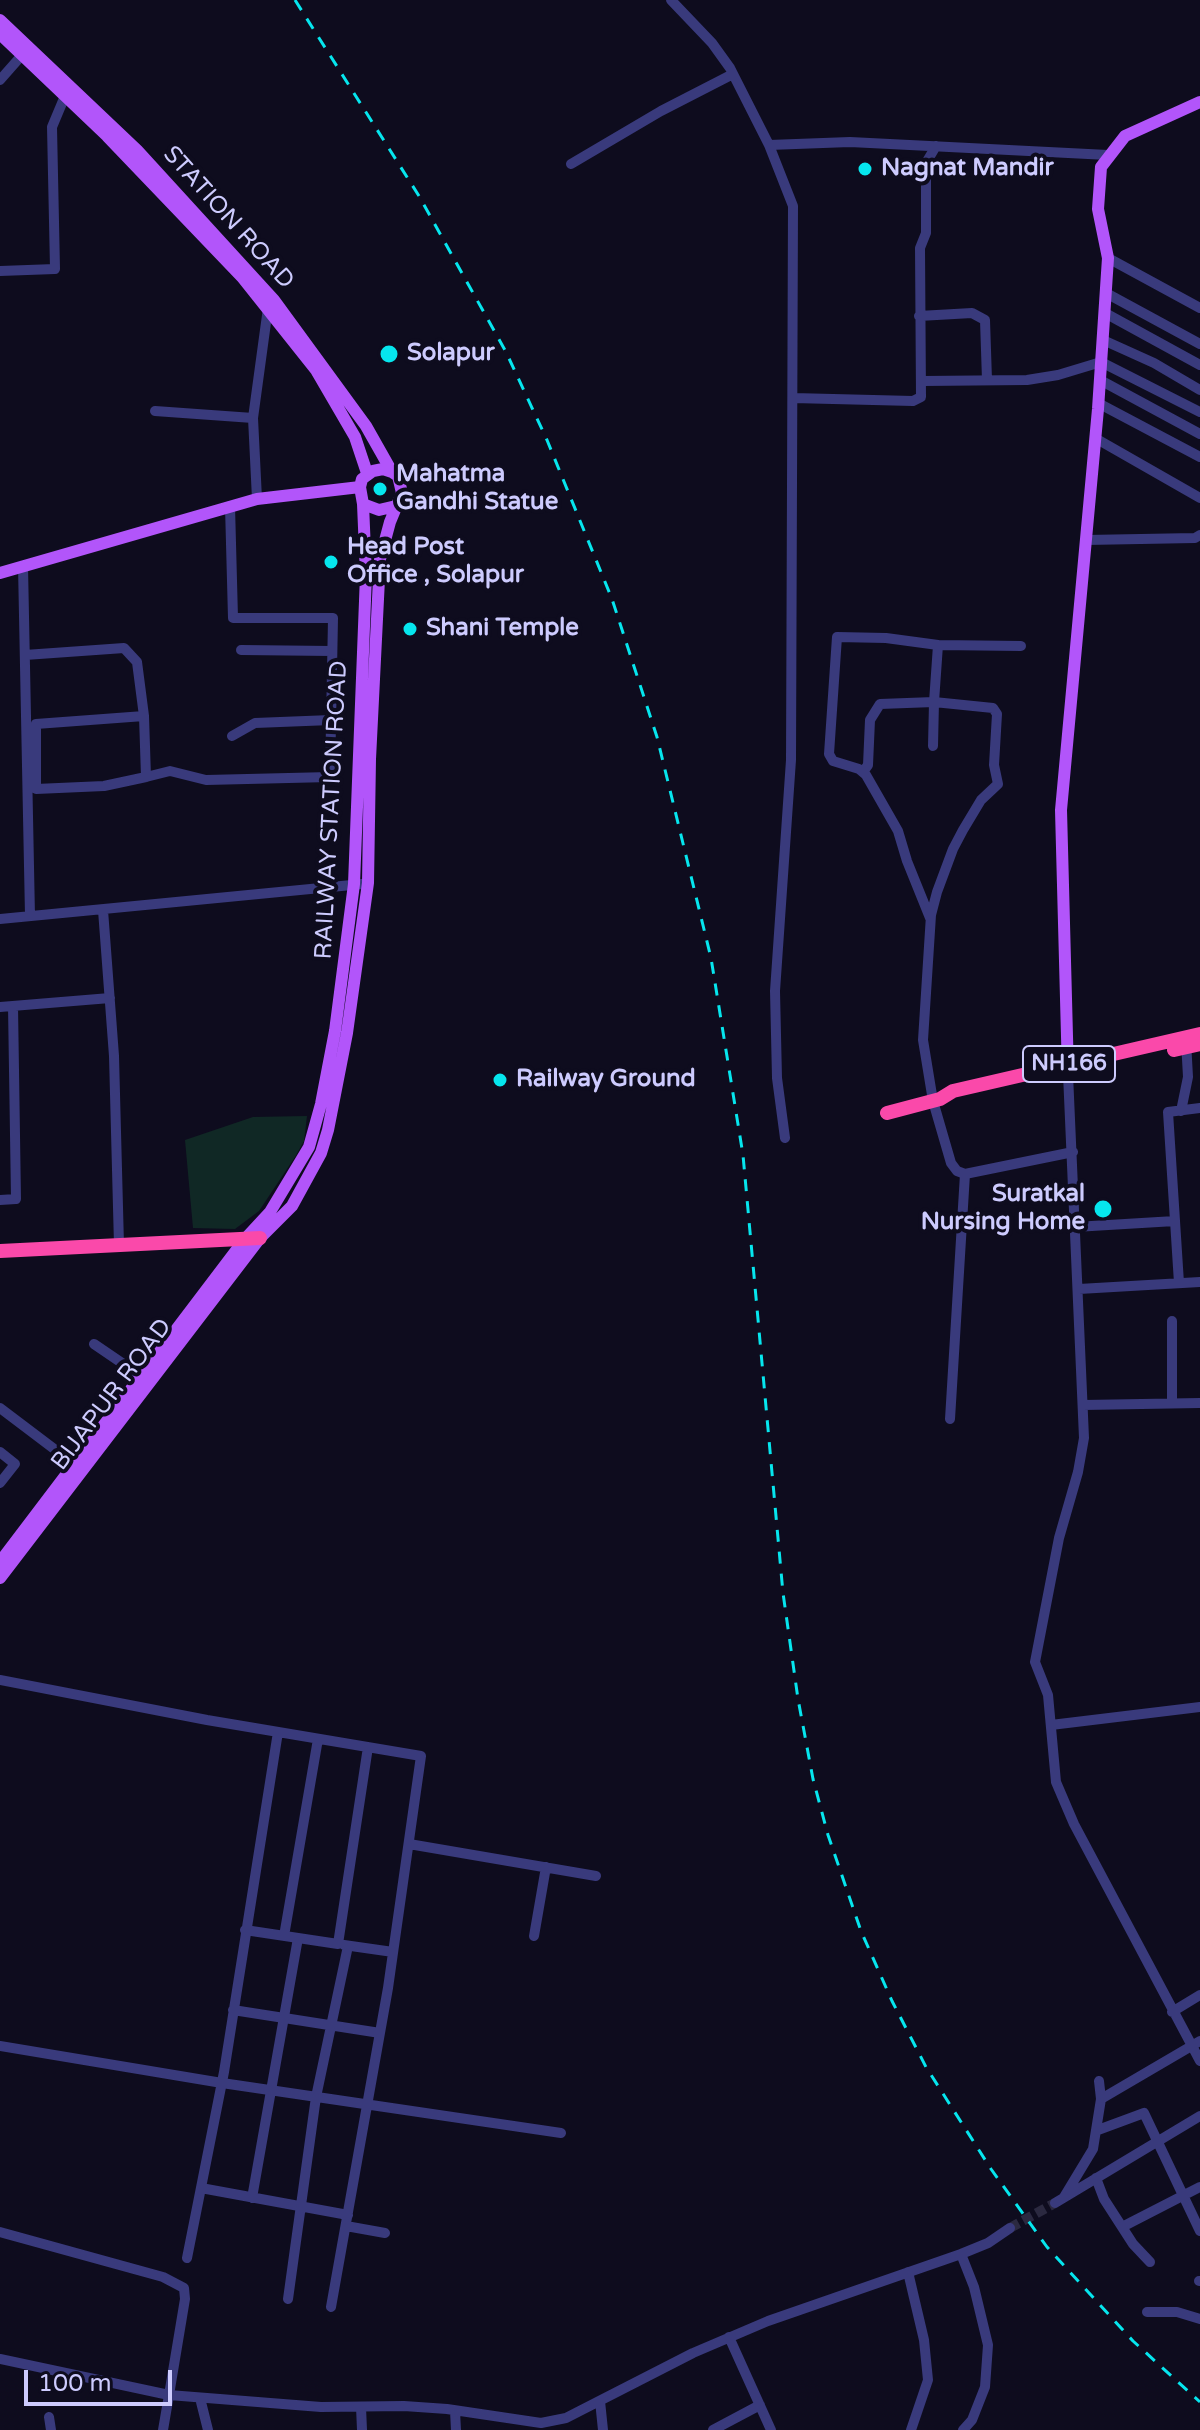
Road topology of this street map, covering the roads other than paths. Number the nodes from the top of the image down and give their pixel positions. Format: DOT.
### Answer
graph roads {
  1 [pos="671,0"];
  2 [pos="0,20"];
  3 [pos="0,34"];
  4 [pos="22,55"];
  5 [pos="733,74"];
  6 [pos="0,80"];
  7 [pos="65,96"];
  8 [pos="1200,102"];
  9 [pos="769,145"];
  10 [pos="936,146"];
  11 [pos="1108,155"];
  12 [pos="571,164"];
  13 [pos="1108,258"];
  14 [pos="0,271"];
  15 [pos="1106,293"];
  16 [pos="268,308"];
  17 [pos="1200,308"];
  18 [pos="1105,313"];
  19 [pos="919,316"];
  20 [pos="1103,340"];
  21 [pos="1200,344"];
  22 [pos="1101,362"];
  23 [pos="1200,365"];
  24 [pos="987,380"];
  25 [pos="1100,380"];
  26 [pos="923,381"];
  27 [pos="1200,390"];
  28 [pos="793,398"];
  29 [pos="1098,403"];
  30 [pos="155,411"];
  31 [pos="1200,412"];
  32 [pos="253,418"];
  33 [pos="1200,434"];
  34 [pos="1095,438"];
  35 [pos="1200,457"];
  36 [pos="392,472"];
  37 [pos="367,473"];
  38 [pos="360,487"];
  39 [pos="1200,498"];
  40 [pos="257,499"];
  41 [pos="363,504"];
  42 [pos="230,506"];
  43 [pos="396,506"];
  44 [pos="1200,535"];
  45 [pos="1086,540"];
  46 [pos="23,566"];
  47 [pos="0,573"];
  48 [pos="938,645"];
  49 [pos="1021,646"];
  50 [pos="241,650"];
  51 [pos="332,651"];
  52 [pos="25,655"];
  53 [pos="934,702"];
  54 [pos="144,716"];
  55 [pos="331,720"];
  56 [pos="232,736"];
  57 [pos="933,746"];
  58 [pos="863,772"];
  59 [pos="146,777"];
  60 [pos="361,884"];
  61 [pos="103,910"];
  62 [pos="30,916"];
  63 [pos="0,919"];
  64 [pos="931,920"];
  65 [pos="110,998"];
  66 [pos="13,1006"];
  67 [pos="0,1007"];
  68 [pos="1193,1040"];
  69 [pos="1068,1069"];
  70 [pos="936,1100"];
  71 [pos="1200,1108"];
  72 [pos="1181,1111"];
  73 [pos="887,1113"];
  74 [pos="785,1138"];
  75 [pos="1073,1152"];
  76 [pos="965,1174"];
  77 [pos="0,1200"];
  78 [pos="1175,1221"];
  79 [pos="1075,1227"];
  80 [pos="252,1238"];
  81 [pos="119,1245"];
  82 [pos="0,1251"];
  83 [pos="1200,1282"];
  84 [pos="1179,1283"];
  85 [pos="1079,1289"];
  86 [pos="1172,1321"];
  87 [pos="94,1344"];
  88 [pos="141,1376"];
  89 [pos="1172,1402"];
  90 [pos="1200,1403"];
  91 [pos="1083,1405"];
  92 [pos="0,1408"];
  93 [pos="950,1419"];
  94 [pos="0,1452"];
  95 [pos="78,1467"];
  96 [pos="0,1483"];
  97 [pos="0,1562"];
  98 [pos="0,1578"];
  99 [pos="0,1680"];
  100 [pos="1200,1707"];
  101 [pos="1051,1725"];
  102 [pos="278,1732"];
  103 [pos="318,1739"];
  104 [pos="368,1747"];
  105 [pos="409,1844"];
  106 [pos="546,1867"];
  107 [pos="596,1876"];
  108 [pos="245,1930"];
  109 [pos="284,1936"];
  110 [pos="534,1936"];
  111 [pos="298,1938"];
  112 [pos="343,1945"];
  113 [pos="393,1952"];
  114 [pos="1200,1995"];
  115 [pos="233,2010"];
  116 [pos="1172,2012"];
  117 [pos="284,2018"];
  118 [pos="334,2026"];
  119 [pos="380,2033"];
  120 [pos="1196,2044"];
  121 [pos="0,2046"];
  122 [pos="1200,2061"];
  123 [pos="1099,2081"];
  124 [pos="222,2083"];
  125 [pos="271,2090"];
  126 [pos="316,2097"];
  127 [pos="1101,2099"];
  128 [pos="367,2105"];
  129 [pos="1200,2116"];
  130 [pos="1098,2130"];
  131 [pos="561,2133"];
  132 [pos="1158,2140"];
  133 [pos="1096,2178"];
  134 [pos="1200,2187"];
  135 [pos="201,2188"];
  136 [pos="1183,2196"];
  137 [pos="252,2198"];
  138 [pos="301,2207"];
  139 [pos="347,2220"];
  140 [pos="1122,2227"];
  141 [pos="1010,2228"];
  142 [pos="1200,2231"];
  143 [pos="0,2232"];
  144 [pos="385,2233"];
  145 [pos="961,2254"];
  146 [pos="187,2258"];
  147 [pos="1150,2262"];
  148 [pos="908,2272"];
  149 [pos="288,2299"];
  150 [pos="331,2307"];
  151 [pos="1147,2312"];
  152 [pos="1200,2319"];
  153 [pos="729,2337"];
  154 [pos="0,2359"];
  155 [pos="169,2395"];
  156 [pos="200,2398"];
  157 [pos="600,2401"];
  158 [pos="760,2405"];
  159 [pos="361,2407"];
  160 [pos="455,2411"];
  161 [pos="49,2417"];
  162 [pos="551,2426"];
  163 [pos="51,2430"];
  164 [pos="163,2430"];
  165 [pos="208,2430"];
  166 [pos="362,2430"];
  167 [pos="456,2430"];
  168 [pos="603,2430"];
  169 [pos="713,2430"];
  170 [pos="771,2430"];
  171 [pos="911,2430"];
  172 [pos="963,2430"];
  1 -- 5 [label="street"];
  2 -- 36 [label="main road, STATION ROAD"];
  3 -- 4 [label="main road, STATION ROAD"];
  4 -- 6 [label="street"];
  4 -- 7 [label="main road, STATION ROAD"];
  5 -- 9 [label="street"];
  5 -- 12 [label="street"];
  7 -- 14 [label="street"];
  7 -- 16 [label="main road, STATION ROAD"];
  8 -- 11 [label="main road"];
  9 -- 10 [label="street"];
  9 -- 28 [label="street"];
  10 -- 11 [label="street"];
  10 -- 19 [label="street"];
  11 -- 13 [label="main road"];
  13 -- 15 [label="main road"];
  13 -- 17 [label="street"];
  15 -- 18 [label="main road"];
  15 -- 21 [label="street"];
  16 -- 32 [label="street"];
  16 -- 37 [label="main road, STATION ROAD"];
  18 -- 20 [label="main road"];
  18 -- 23 [label="street"];
  19 -- 24 [label="street"];
  19 -- 26 [label="street"];
  20 -- 22 [label="main road"];
  20 -- 27 [label="street"];
  22 -- 24 [label="street"];
  22 -- 25 [label="main road"];
  22 -- 31 [label="street"];
  24 -- 26 [label="street"];
  25 -- 29 [label="main road"];
  25 -- 33 [label="street"];
  26 -- 28 [label="street"];
  28 -- 74 [label="street"];
  29 -- 34 [label="main road"];
  29 -- 35 [label="street"];
  30 -- 32 [label="street"];
  32 -- 40 [label="street"];
  34 -- 39 [label="street"];
  34 -- 45 [label="main road"];
  36 -- 37 [label="main road"];
  36 -- 43 [label="main road"];
  37 -- 38 [label="main road"];
  38 -- 40 [label="main road"];
  38 -- 41 [label="main road"];
  40 -- 42 [label="main road"];
  41 -- 43 [label="main road"];
  41 -- 60 [label="main road, RAILWAY STATION ROAD"];
  42 -- 46 [label="main road"];
  42 -- 51 [label="street"];
  43 -- 60 [label="main road, RAILWAY STATION ROAD"];
  44 -- 45 [label="street"];
  45 -- 69 [label="main road"];
  46 -- 47 [label="main road"];
  46 -- 52 [label="street"];
  48 -- 49 [label="street"];
  48 -- 53 [label="street"];
  48 -- 58 [label="street"];
  50 -- 51 [label="street"];
  51 -- 55 [label="street"];
  52 -- 54 [label="street"];
  52 -- 62 [label="street"];
  53 -- 57 [label="street"];
  53 -- 58 [label="street"];
  53 -- 64 [label="street"];
  54 -- 59 [label="street"];
  54 -- 59 [label="street"];
  55 -- 56 [label="street"];
  55 -- 59 [label="street"];
  58 -- 64 [label="street"];
  60 -- 61 [label="street"];
  60 -- 80 [label="main road, RAILWAY STATION ROAD"];
  61 -- 62 [label="street"];
  61 -- 65 [label="street"];
  62 -- 63 [label="street"];
  64 -- 70 [label="street"];
  65 -- 66 [label="street"];
  65 -- 81 [label="street"];
  66 -- 67 [label="street"];
  66 -- 77 [label="street"];
  68 -- 69 [label="highway, NH166"];
  68 -- 72 [label="street"];
  69 -- 70 [label="highway, NH166"];
  69 -- 75 [label="street"];
  70 -- 73 [label="highway, NH166"];
  70 -- 76 [label="street"];
  71 -- 72 [label="street"];
  72 -- 78 [label="street"];
  75 -- 76 [label="street"];
  75 -- 79 [label="street"];
  76 -- 93 [label="street"];
  78 -- 79 [label="street"];
  78 -- 84 [label="street"];
  79 -- 85 [label="street"];
  80 -- 81 [label="highway"];
  80 -- 88 [label="main road"];
  80 -- 95 [label="main road, BIJAPUR ROAD"];
  81 -- 82 [label="highway"];
  83 -- 84 [label="street"];
  84 -- 85 [label="street"];
  85 -- 91 [label="street"];
  86 -- 89 [label="street"];
  87 -- 88 [label="street"];
  88 -- 95 [label="main road"];
  89 -- 90 [label="street"];
  89 -- 91 [label="street"];
  91 -- 101 [label="street"];
  92 -- 95 [label="street"];
  94 -- 96 [label="street"];
  95 -- 97 [label="main road"];
  95 -- 98 [label="main road, BIJAPUR ROAD"];
  99 -- 102 [label="street"];
  100 -- 101 [label="street"];
  101 -- 116 [label="street"];
  102 -- 103 [label="street"];
  102 -- 108 [label="street"];
  103 -- 104 [label="street"];
  103 -- 109 [label="street"];
  104 -- 105 [label="street"];
  104 -- 112 [label="street"];
  105 -- 106 [label="street"];
  105 -- 113 [label="street"];
  106 -- 107 [label="street"];
  106 -- 110 [label="street"];
  108 -- 109 [label="street"];
  108 -- 115 [label="street"];
  109 -- 111 [label="street"];
  111 -- 112 [label="street"];
  111 -- 117 [label="street"];
  112 -- 113 [label="street"];
  112 -- 118 [label="street"];
  113 -- 119 [label="street"];
  114 -- 116 [label="street"];
  115 -- 117 [label="street"];
  115 -- 124 [label="street"];
  116 -- 120 [label="street"];
  117 -- 118 [label="street"];
  117 -- 125 [label="street"];
  118 -- 119 [label="street"];
  118 -- 126 [label="street"];
  119 -- 128 [label="street"];
  120 -- 122 [label="street"];
  120 -- 127 [label="street"];
  121 -- 124 [label="street"];
  123 -- 127 [label="street"];
  124 -- 125 [label="street"];
  124 -- 135 [label="street"];
  125 -- 126 [label="street"];
  125 -- 137 [label="street"];
  126 -- 128 [label="street"];
  126 -- 138 [label="street"];
  127 -- 130 [label="street"];
  128 -- 131 [label="street"];
  128 -- 139 [label="street"];
  129 -- 132 [label="street"];
  130 -- 132 [label="street"];
  130 -- 133 [label="street"];
  132 -- 133 [label="street"];
  132 -- 136 [label="street"];
  133 -- 140 [label="street"];
  134 -- 136 [label="street"];
  135 -- 137 [label="street"];
  135 -- 146 [label="street"];
  136 -- 140 [label="street"];
  136 -- 142 [label="street"];
  137 -- 138 [label="street"];
  138 -- 139 [label="street"];
  138 -- 149 [label="street"];
  139 -- 144 [label="street"];
  139 -- 150 [label="street"];
  140 -- 147 [label="street"];
  141 -- 145 [label="street"];
  143 -- 155 [label="street"];
  145 -- 148 [label="street"];
  145 -- 172 [label="street"];
  148 -- 153 [label="street"];
  148 -- 171 [label="street"];
  151 -- 152 [label="street"];
  153 -- 157 [label="street"];
  153 -- 158 [label="street"];
  154 -- 155 [label="street"];
  155 -- 156 [label="street"];
  155 -- 164 [label="street"];
  156 -- 159 [label="street"];
  156 -- 165 [label="street"];
  157 -- 162 [label="street"];
  157 -- 168 [label="street"];
  158 -- 169 [label="street"];
  158 -- 170 [label="street"];
  159 -- 160 [label="street"];
  159 -- 166 [label="street"];
  160 -- 162 [label="street"];
  160 -- 167 [label="street"];
  161 -- 163 [label="street"];
}
